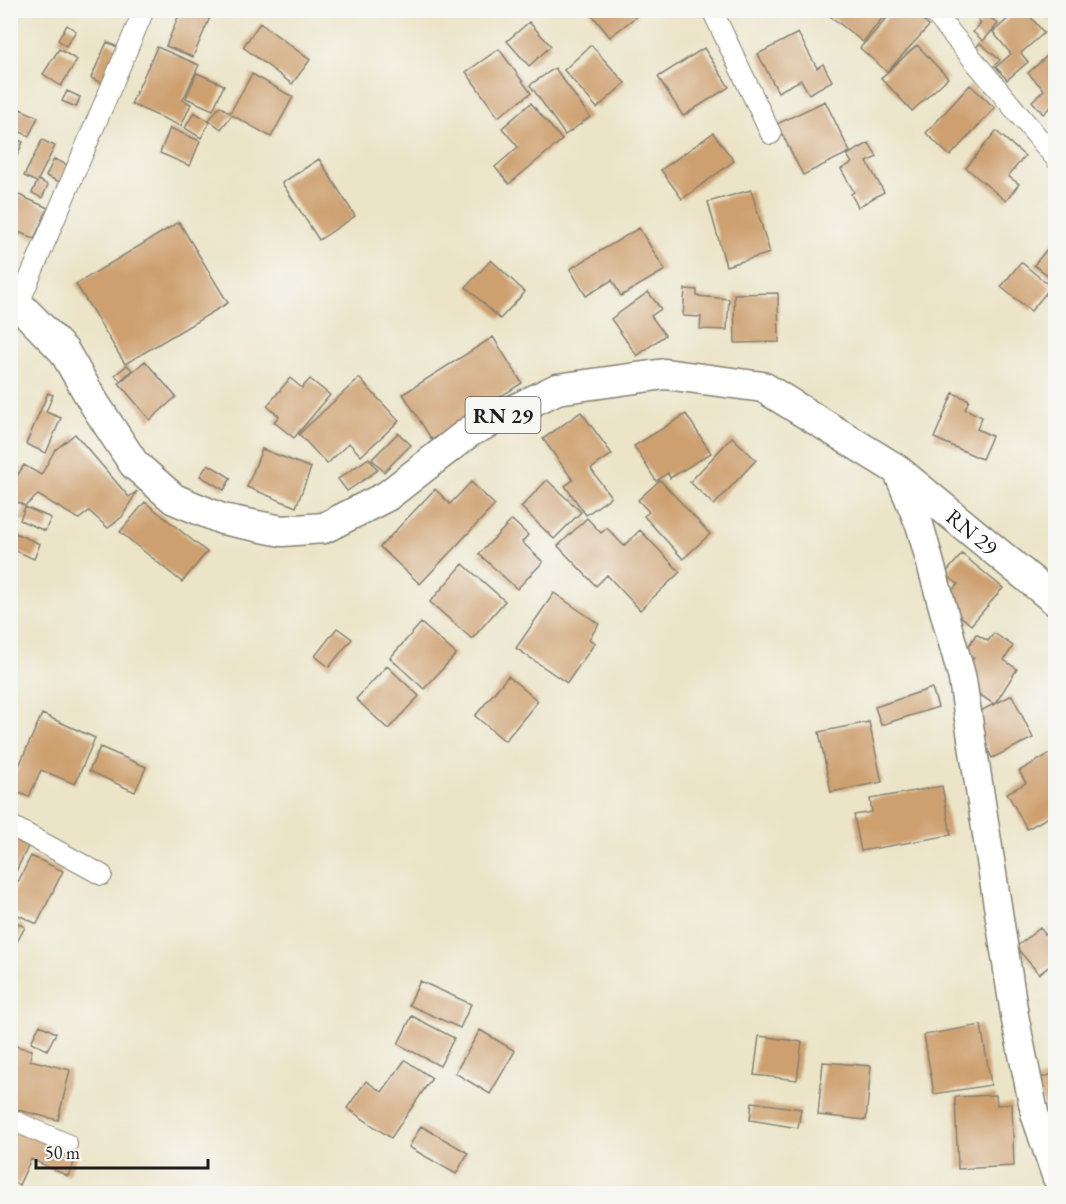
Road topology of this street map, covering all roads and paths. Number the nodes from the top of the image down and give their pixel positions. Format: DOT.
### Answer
graph roads {
  1 [pos="144,10"];
  2 [pos="712,10"];
  3 [pos="932,10"];
  4 [pos="771,134"];
  5 [pos="1056,159"];
  6 [pos="14,299"];
  7 [pos="896,469"];
  8 [pos="1056,601"];
  9 [pos="10,825"];
  10 [pos="102,874"];
  11 [pos="10,1119"];
  12 [pos="67,1144"];
  13 [pos="1056,1177"];
  1 -- 6 [label="street"];
  2 -- 4 [label="street"];
  3 -- 5 [label="street"];
  6 -- 7 [label="main road, RN 29 / RN 29"];
  7 -- 8 [label="main road, RN 29 / RN 29"];
  7 -- 13 [label="main road"];
  9 -- 10 [label="street"];
  11 -- 12 [label="street"];
}
